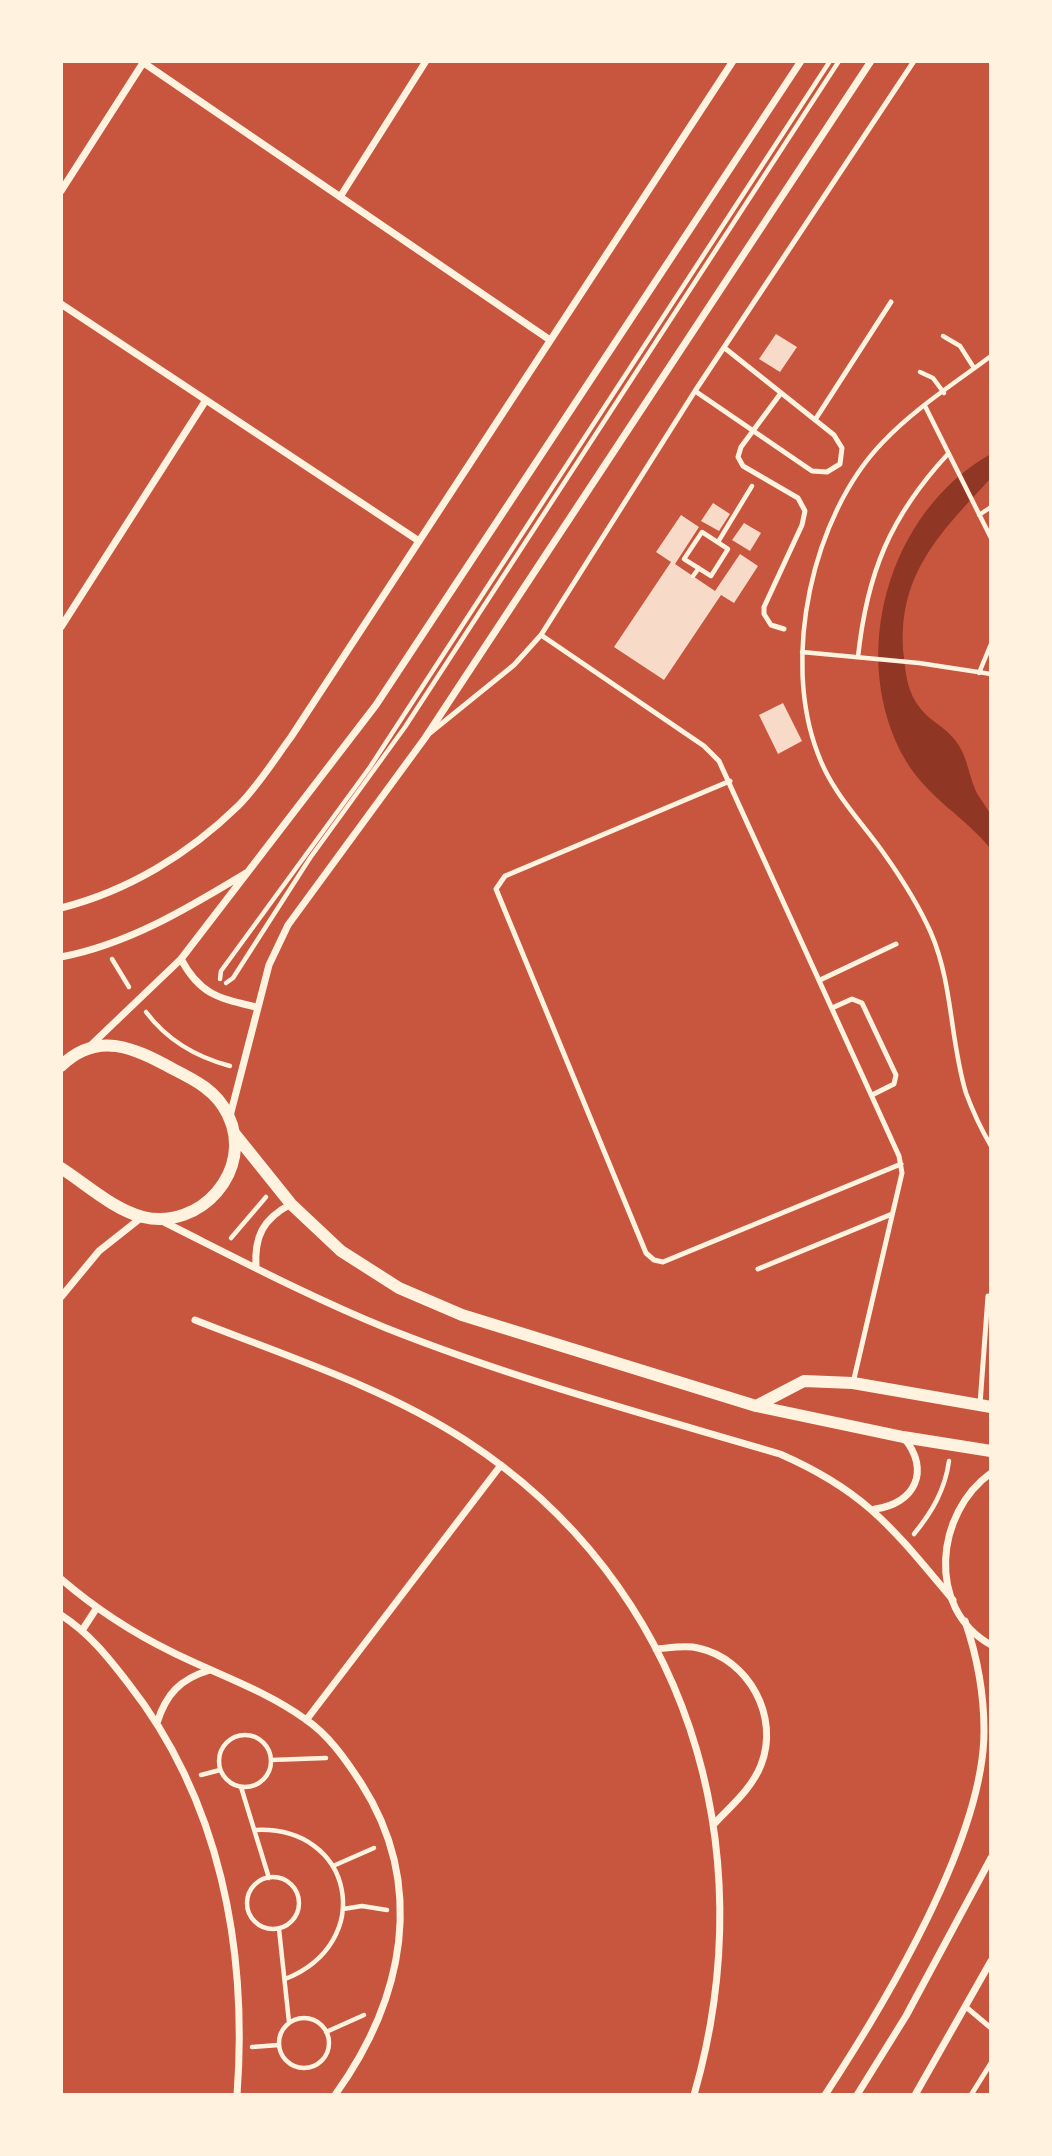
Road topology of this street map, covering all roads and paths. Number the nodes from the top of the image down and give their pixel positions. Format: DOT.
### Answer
graph roads {
  1 [pos="426,61"];
  2 [pos="733,61"];
  3 [pos="800,61"];
  4 [pos="830,61"];
  5 [pos="839,61"];
  6 [pos="870,61"];
  7 [pos="914,61"];
  8 [pos="142,62"];
  9 [pos="61,191"];
  10 [pos="340,197"];
  11 [pos="891,302"];
  12 [pos="61,304"];
  13 [pos="943,336"];
  14 [pos="550,340"];
  15 [pos="726,349"];
  16 [pos="991,356"];
  17 [pos="974,368"];
  18 [pos="920,372"];
  19 [pos="695,391"];
  20 [pos="781,393"];
  21 [pos="944,393"];
  22 [pos="206,400"];
  23 [pos="925,406"];
  24 [pos="815,420"];
  25 [pos="754,430"];
  26 [pos="947,455"];
  27 [pos="758,475"];
  28 [pos="991,507"];
  29 [pos="979,515"];
  30 [pos="991,538"];
  31 [pos="419,541"];
  32 [pos="718,542"];
  33 [pos="698,568"];
  34 [pos="693,576"];
  35 [pos="61,627"];
  36 [pos="784,629"];
  37 [pos="541,635"];
  38 [pos="991,643"];
  39 [pos="802,652"];
  40 [pos="858,657"];
  41 [pos="979,673"];
  42 [pos="991,674"];
  43 [pos="425,737"];
  44 [pos="730,781"];
  45 [pos="249,871"];
  46 [pos="61,908"];
  47 [pos="896,944"];
  48 [pos="104,945"];
  49 [pos="61,957"];
  50 [pos="181,959"];
  51 [pos="820,980"];
  52 [pos="138,1002"];
  53 [pos="256,1007"];
  54 [pos="832,1008"];
  55 [pos="84,1051"];
  56 [pos="64,1061"];
  57 [pos="241,1069"];
  58 [pos="872,1095"];
  59 [pos="229,1117"];
  60 [pos="234,1133"];
  61 [pos="991,1146"];
  62 [pos="901,1164"];
  63 [pos="61,1168"];
  64 [pos="277,1188"];
  65 [pos="291,1204"];
  66 [pos="892,1214"];
  67 [pos="142,1217"];
  68 [pos="158,1219"];
  69 [pos="223,1251"];
  70 [pos="256,1268"];
  71 [pos="758,1269"];
  72 [pos="988,1296"];
  73 [pos="61,1297"];
  74 [pos="195,1320"];
  75 [pos="853,1383"];
  76 [pos="756,1406"];
  77 [pos="985,1406"];
  78 [pos="903,1437"];
  79 [pos="952,1443"];
  80 [pos="991,1451"];
  81 [pos="501,1465"];
  82 [pos="991,1473"];
  83 [pos="874,1510"];
  84 [pos="907,1544"];
  85 [pos="61,1579"];
  86 [pos="953,1600"];
  87 [pos="96,1609"];
  88 [pos="61,1615"];
  89 [pos="965,1621"];
  90 [pos="83,1629"];
  91 [pos="991,1645"];
  92 [pos="656,1649"];
  93 [pos="211,1670"];
  94 [pos="307,1719"];
  95 [pos="157,1723"];
  96 [pos="987,1729"];
  97 [pos="342,1754"];
  98 [pos="271,1760"];
  99 [pos="242,1787"];
  100 [pos="715,1823"];
  101 [pos="255,1830"];
  102 [pos="388,1838"];
  103 [pos="991,1857"];
  104 [pos="333,1866"];
  105 [pos="270,1878"];
  106 [pos="343,1909"];
  107 [pos="402,1915"];
  108 [pos="279,1928"];
  109 [pos="991,1961"];
  110 [pos="285,1979"];
  111 [pos="385,2001"];
  112 [pos="966,2007"];
  113 [pos="289,2022"];
  114 [pos="991,2028"];
  115 [pos="327,2032"];
  116 [pos="241,2044"];
  117 [pos="279,2045"];
  118 [pos="991,2063"];
  119 [pos="237,2095"];
  120 [pos="335,2095"];
  121 [pos="694,2095"];
  122 [pos="825,2095"];
  123 [pos="857,2095"];
  124 [pos="915,2095"];
  125 [pos="971,2095"];
  1 -- 10 [label="street"];
  2 -- 14 [label="street"];
  3 -- 45 [label="street"];
  4 -- 5 [label="path"];
  6 -- 43 [label="street"];
  7 -- 15 [label="lane"];
  8 -- 9 [label="street"];
  8 -- 10 [label="street"];
  10 -- 14 [label="street"];
  11 -- 24 [label="lane"];
  12 -- 22 [label="street"];
  13 -- 17 [label="path"];
  14 -- 31 [label="street"];
  15 -- 19 [label="lane"];
  15 -- 20 [label="lane"];
  16 -- 17 [label="path"];
  17 -- 21 [label="path"];
  18 -- 21 [label="path"];
  19 -- 25 [label="lane"];
  19 -- 37 [label="lane"];
  20 -- 24 [label="lane"];
  20 -- 25 [label="lane"];
  21 -- 23 [label="path"];
  22 -- 31 [label="street"];
  22 -- 35 [label="street"];
  23 -- 26 [label="path"];
  23 -- 39 [label="path"];
  24 -- 25 [label="lane"];
  25 -- 27 [label="lane"];
  26 -- 29 [label="path"];
  26 -- 40 [label="path"];
  27 -- 32 [label="path"];
  27 -- 36 [label="lane"];
  28 -- 29 [label="path"];
  29 -- 30 [label="path"];
  31 -- 46 [label="street"];
  32 -- 33 [label="path"];
  32 -- 33 [label="path"];
  33 -- 34 [label="path"];
  37 -- 43 [label="lane"];
  37 -- 44 [label="lane"];
  38 -- 41 [label="path"];
  39 -- 40 [label="path"];
  39 -- 61 [label="path"];
  40 -- 41 [label="path"];
  41 -- 42 [label="path"];
  43 -- 53 [label="street"];
  44 -- 51 [label="lane"];
  44 -- 62 [label="lane"];
  45 -- 48 [label="street"];
  45 -- 50 [label="street"];
  47 -- 51 [label="lane"];
  48 -- 49 [label="street"];
  48 -- 52 [label="path"];
  50 -- 52 [label="street"];
  50 -- 53 [label="street"];
  51 -- 54 [label="lane"];
  52 -- 55 [label="street"];
  52 -- 57 [label="path"];
  53 -- 57 [label="street"];
  54 -- 58 [label="lane"];
  54 -- 58 [label="lane"];
  55 -- 56 [label="street"];
  55 -- 59 [label="street"];
  57 -- 59 [label="street"];
  58 -- 62 [label="lane"];
  59 -- 60 [label="street"];
  60 -- 64 [label="street"];
  60 -- 68 [label="street"];
  62 -- 66 [label="lane"];
  63 -- 67 [label="street"];
  64 -- 65 [label="street"];
  64 -- 69 [label="path"];
  65 -- 70 [label="street"];
  65 -- 76 [label="street"];
  66 -- 71 [label="lane"];
  66 -- 75 [label="lane"];
  67 -- 68 [label="street"];
  67 -- 73 [label="street"];
  68 -- 69 [label="street"];
  69 -- 70 [label="street"];
  70 -- 83 [label="street"];
  72 -- 77 [label="lane"];
  74 -- 81 [label="street"];
  75 -- 76 [label="street"];
  75 -- 77 [label="street"];
  76 -- 78 [label="street"];
  78 -- 79 [label="street"];
  78 -- 83 [label="street"];
  79 -- 80 [label="street"];
  79 -- 84 [label="path"];
  81 -- 92 [label="street"];
  81 -- 94 [label="street"];
  82 -- 86 [label="street"];
  83 -- 84 [label="street"];
  84 -- 86 [label="street"];
  85 -- 87 [label="street"];
  86 -- 89 [label="street"];
  87 -- 90 [label="street"];
  87 -- 93 [label="street"];
  88 -- 90 [label="street"];
  89 -- 91 [label="street"];
  89 -- 96 [label="street"];
  90 -- 95 [label="street"];
  92 -- 100 [label="street"];
  92 -- 100 [label="street"];
  93 -- 94 [label="street"];
  93 -- 95 [label="street"];
  94 -- 97 [label="street"];
  95 -- 116 [label="street"];
  96 -- 122 [label="street"];
  97 -- 98 [label="path"];
  97 -- 102 [label="street"];
  98 -- 99 [label="path"];
  98 -- 99 [label="path"];
  99 -- 101 [label="path"];
  100 -- 121 [label="street"];
  101 -- 104 [label="path"];
  101 -- 105 [label="path"];
  102 -- 104 [label="path"];
  102 -- 107 [label="street"];
  103 -- 123 [label="street"];
  104 -- 106 [label="path"];
  105 -- 108 [label="path"];
  105 -- 108 [label="path"];
  106 -- 107 [label="path"];
  106 -- 110 [label="path"];
  107 -- 111 [label="street"];
  108 -- 110 [label="path"];
  109 -- 112 [label="street"];
  110 -- 113 [label="path"];
  111 -- 115 [label="path"];
  111 -- 120 [label="street"];
  112 -- 114 [label="lane"];
  112 -- 124 [label="street"];
  113 -- 115 [label="path"];
  113 -- 117 [label="path"];
  115 -- 117 [label="path"];
  116 -- 117 [label="path"];
  116 -- 119 [label="street"];
  118 -- 125 [label="lane"];
}
